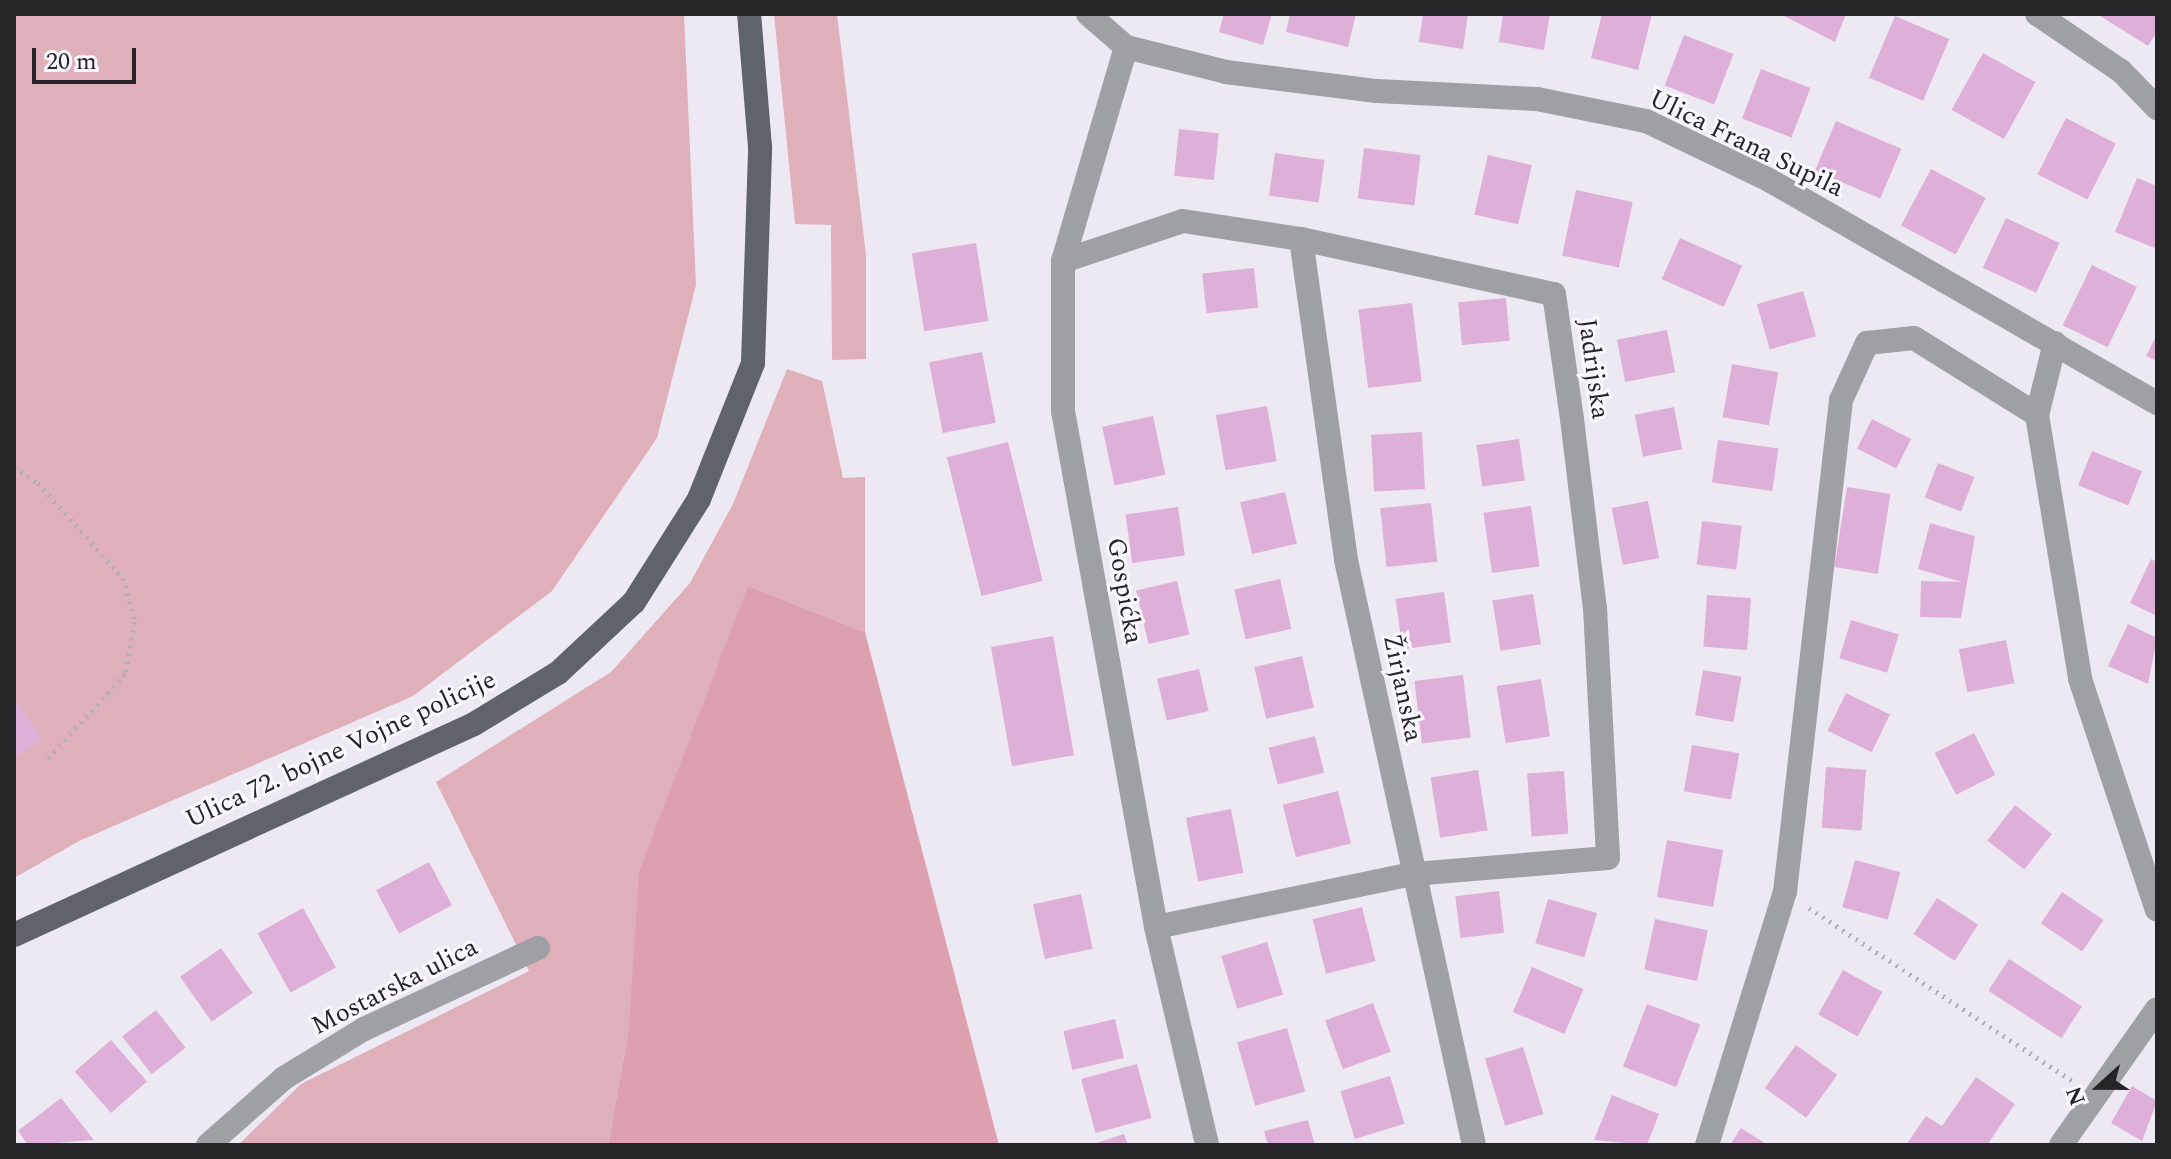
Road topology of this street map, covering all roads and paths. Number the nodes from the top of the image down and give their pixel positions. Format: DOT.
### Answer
graph roads {
  1 [pos="749,14"];
  2 [pos="1088,14"];
  3 [pos="2037,14"];
  4 [pos="1126,47"];
  5 [pos="2157,108"];
  6 [pos="1301,239"];
  7 [pos="1063,261"];
  8 [pos="2055,343"];
  9 [pos="2157,403"];
  10 [pos="2037,415"];
  11 [pos="14,467"];
  12 [pos="44,763"];
  13 [pos="1412,874"];
  14 [pos="1785,892"];
  15 [pos="2157,910"];
  16 [pos="1156,927"];
  17 [pos="14,935"];
  18 [pos="538,948"];
  19 [pos="2157,1009"];
  20 [pos="2093,1095"];
  21 [pos="208,1145"];
  22 [pos="1207,1145"];
  23 [pos="1474,1145"];
  24 [pos="1707,1145"];
  25 [pos="2061,1145"];
  1 -- 17 [label="main road, Ulica 72. bojne Vojne policije"];
  2 -- 4 [label="street, Ulica Frana Supila"];
  3 -- 5 [label="street"];
  4 -- 7 [label="street, Gospićka"];
  4 -- 8 [label="street, Ulica Frana Supila"];
  6 -- 7 [label="street, Jadrijska"];
  6 -- 13 [label="street, Žirjanska"];
  6 -- 13 [label="street, Jadrijska"];
  7 -- 16 [label="street, Gospićka"];
  8 -- 9 [label="street, Ulica Frana Supila"];
  8 -- 10 [label="street"];
  10 -- 14 [label="street"];
  10 -- 15 [label="street"];
  11 -- 12 [label="path"];
  13 -- 16 [label="street"];
  13 -- 23 [label="street, Žirjanska"];
  14 -- 20 [label="path"];
  14 -- 24 [label="street"];
  16 -- 22 [label="street, Gospićka"];
  18 -- 21 [label="street, Mostarska ulica"];
  19 -- 20 [label="street"];
  20 -- 25 [label="street"];
}
